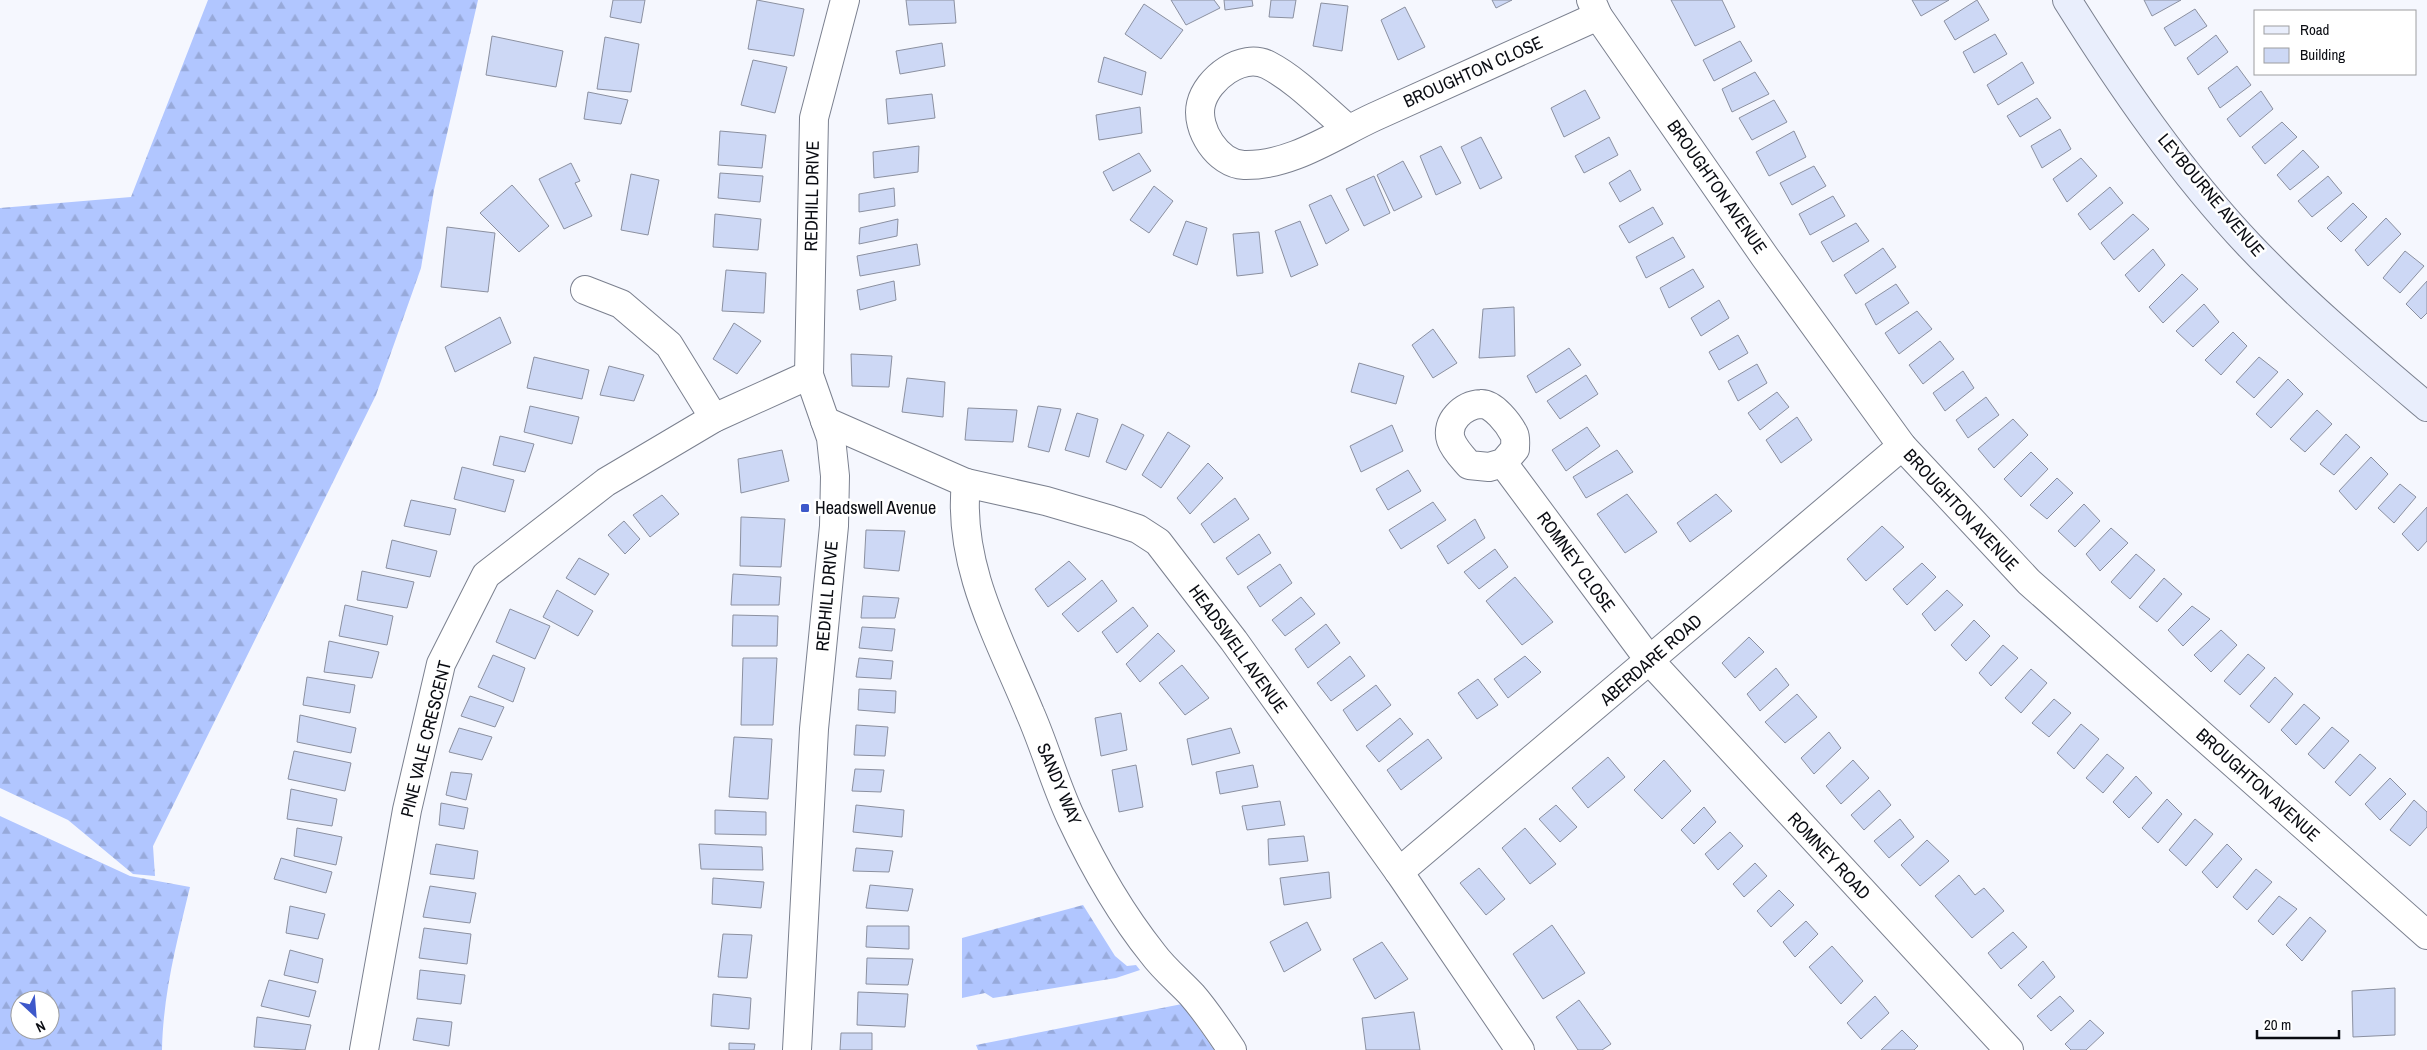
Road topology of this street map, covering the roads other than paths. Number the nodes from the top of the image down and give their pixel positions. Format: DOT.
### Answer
graph roads {
  1 [pos="845,0"];
  2 [pos="2067,0"];
  3 [pos="1595,8"];
  4 [pos="1348,129"];
  5 [pos="585,290"];
  6 [pos="809,375"];
  7 [pos="2427,407"];
  8 [pos="714,418"];
  9 [pos="825,421"];
  10 [pos="1902,446"];
  11 [pos="1503,462"];
  12 [pos="966,483"];
  13 [pos="1650,661"];
  14 [pos="1399,872"];
  15 [pos="2427,935"];
  16 [pos="364,1050"];
  17 [pos="797,1050"];
  18 [pos="1232,1050"];
  19 [pos="1520,1050"];
  20 [pos="2009,1050"];
  1 -- 6 [label="street, REDHILL DRIVE"];
  2 -- 7 [label="street, LEYBOURNE AVENUE"];
  3 -- 4 [label="street, BROUGHTON CLOSE"];
  3 -- 10 [label="street, BROUGHTON AVENUE"];
  4 -- 4 [label="street, BROUGHTON CLOSE"];
  5 -- 8 [label="street"];
  6 -- 8 [label="street, PINE VALE CRESCENT"];
  6 -- 9 [label="street, REDHILL DRIVE"];
  8 -- 16 [label="street, PINE VALE CRESCENT"];
  9 -- 12 [label="street, HEADSWELL AVENUE"];
  9 -- 17 [label="street, REDHILL DRIVE"];
  10 -- 13 [label="street, ABERDARE ROAD"];
  10 -- 15 [label="street, BROUGHTON AVENUE"];
  11 -- 13 [label="street, ROMNEY CLOSE"];
  12 -- 14 [label="street, HEADSWELL AVENUE"];
  12 -- 18 [label="street, SANDY WAY"];
  13 -- 14 [label="street, ABERDARE ROAD"];
  13 -- 20 [label="street, ROMNEY ROAD"];
  14 -- 19 [label="street, HEADSWELL AVENUE"];
}
